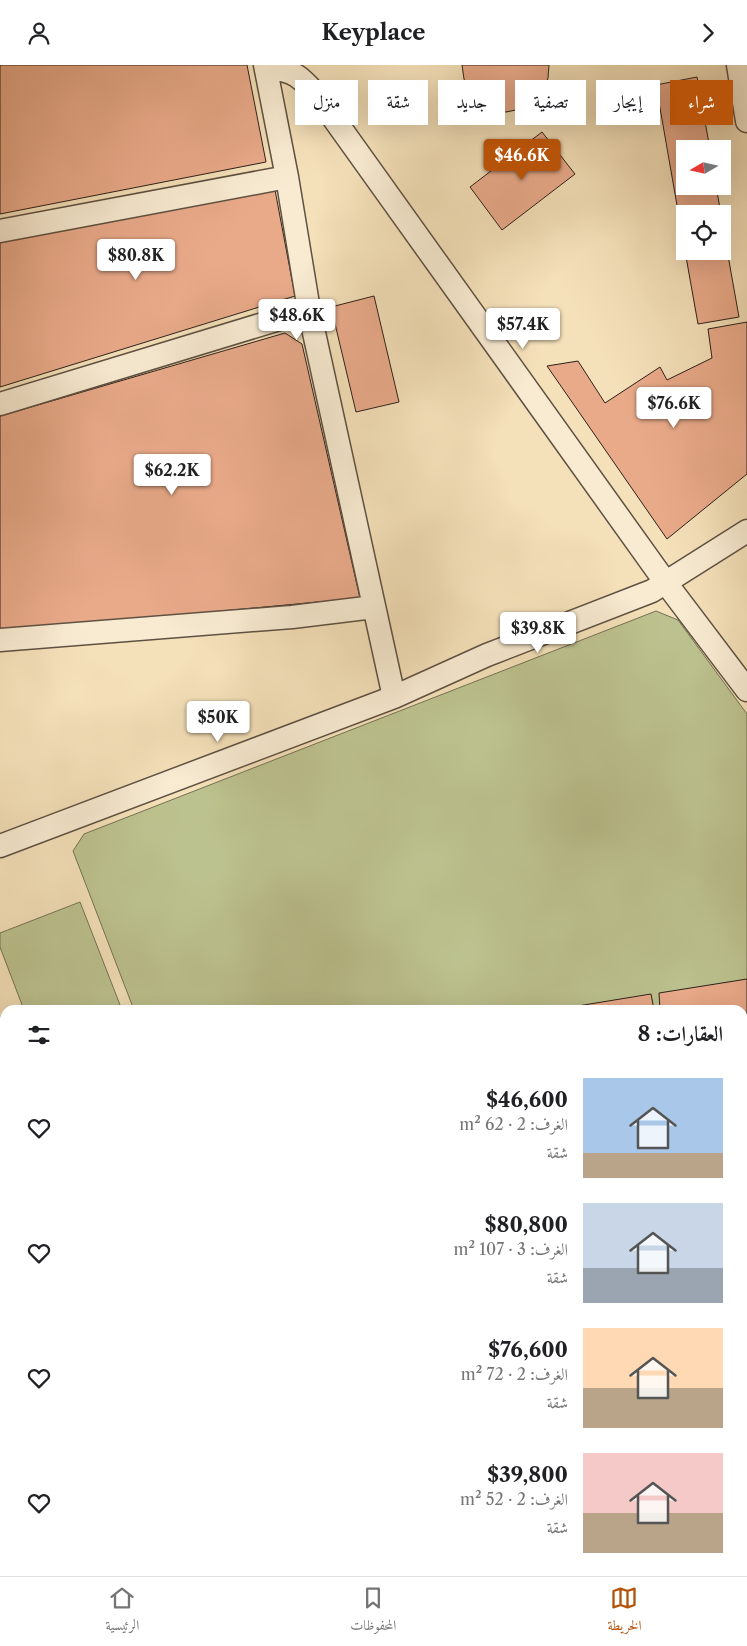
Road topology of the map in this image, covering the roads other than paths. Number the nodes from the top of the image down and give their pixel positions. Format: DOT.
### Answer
graph roads {
  1 [pos="738,65"];
  2 [pos="266,67"];
  3 [pos="747,121"];
  4 [pos="287,177"];
  5 [pos="0,231"];
  6 [pos="309,310"];
  7 [pos="0,404"];
  8 [pos="747,531"];
  9 [pos="666,583"];
  10 [pos="374,607"];
  11 [pos="0,640"];
  12 [pos="747,691"];
  13 [pos="394,697"];
  14 [pos="0,846"];
  1 -- 3 [label="street"];
  2 -- 4 [label="street"];
  2 -- 9 [label="street"];
  4 -- 5 [label="street"];
  4 -- 6 [label="street"];
  6 -- 7 [label="street"];
  6 -- 10 [label="street"];
  8 -- 9 [label="street"];
  9 -- 12 [label="street"];
  9 -- 13 [label="street"];
  10 -- 11 [label="street"];
  10 -- 13 [label="street"];
  13 -- 14 [label="street"];
}
